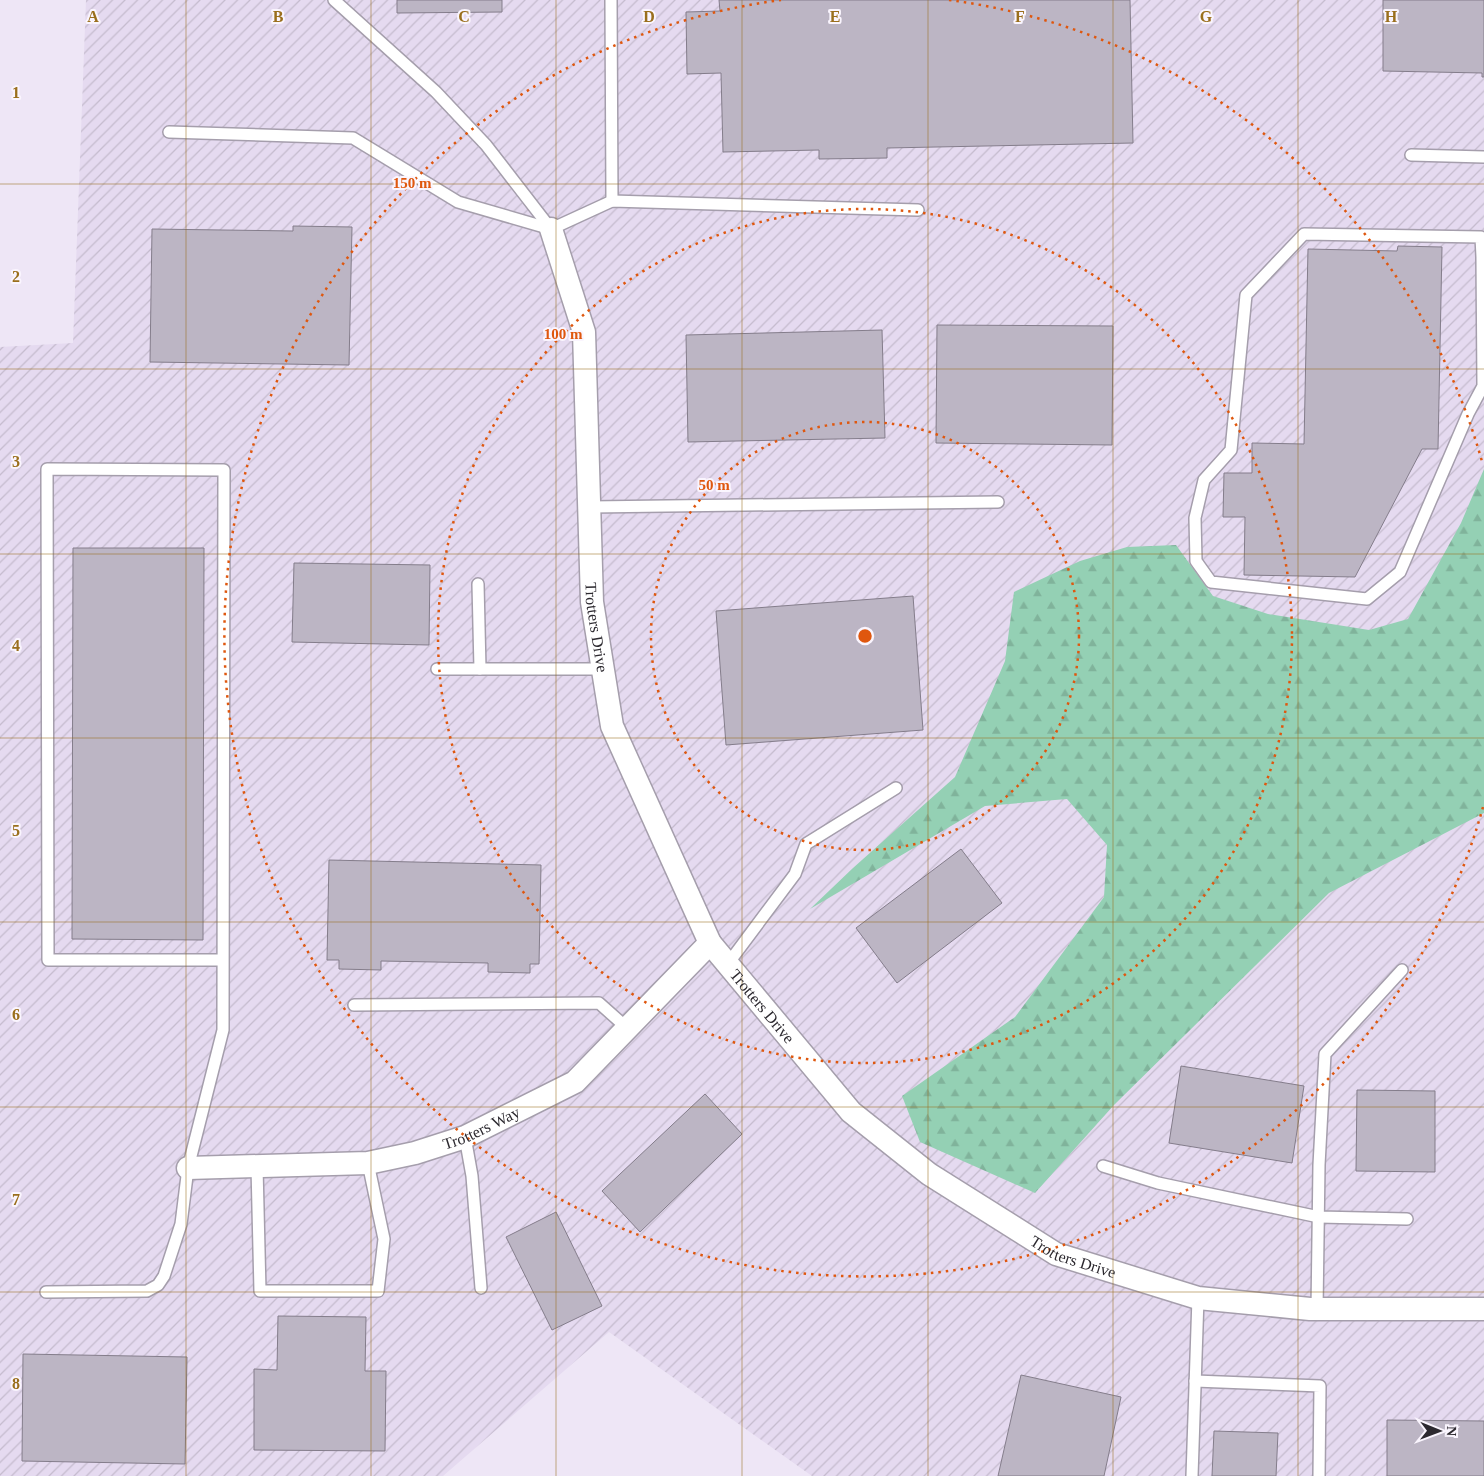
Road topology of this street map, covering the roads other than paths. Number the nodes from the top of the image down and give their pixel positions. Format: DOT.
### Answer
graph roads {
  1 [pos="334,0"];
  2 [pos="612,0"];
  3 [pos="169,132"];
  4 [pos="1410,155"];
  5 [pos="1484,157"];
  6 [pos="612,201"];
  7 [pos="918,210"];
  8 [pos="550,229"];
  9 [pos="1483,257"];
  10 [pos="998,502"];
  11 [pos="590,507"];
  12 [pos="478,584"];
  13 [pos="437,669"];
  14 [pos="480,669"];
  15 [pos="603,669"];
  16 [pos="896,788"];
  17 [pos="710,944"];
  18 [pos="223,960"];
  19 [pos="727,965"];
  20 [pos="1402,970"];
  21 [pos="354,1005"];
  22 [pos="627,1028"];
  23 [pos="464,1137"];
  24 [pos="368,1163"];
  25 [pos="257,1166"];
  26 [pos="1103,1166"];
  27 [pos="188,1168"];
  28 [pos="1318,1217"];
  29 [pos="1407,1219"];
  30 [pos="481,1288"];
  31 [pos="46,1292"];
  32 [pos="1198,1298"];
  33 [pos="1484,1309"];
  34 [pos="1317,1310"];
  35 [pos="1195,1381"];
  36 [pos="1192,1476"];
  37 [pos="1319,1476"];
  1 -- 8 [label="lane"];
  2 -- 6 [label="lane"];
  3 -- 8 [label="lane"];
  4 -- 5 [label="lane"];
  6 -- 7 [label="lane"];
  6 -- 8 [label="lane"];
  8 -- 11 [label="street, Trotters Drive"];
  9 -- 9 [label="lane"];
  10 -- 11 [label="lane"];
  11 -- 15 [label="street, Trotters Drive"];
  12 -- 14 [label="lane"];
  13 -- 14 [label="lane"];
  14 -- 15 [label="lane"];
  15 -- 17 [label="street, Trotters Drive"];
  16 -- 19 [label="lane"];
  17 -- 19 [label="street, Trotters Drive"];
  17 -- 22 [label="street, Trotters Way"];
  18 -- 18 [label="lane"];
  18 -- 27 [label="lane"];
  19 -- 32 [label="street, Trotters Drive"];
  20 -- 28 [label="lane"];
  21 -- 22 [label="lane"];
  22 -- 23 [label="street, Trotters Way"];
  23 -- 24 [label="street, Trotters Way"];
  23 -- 30 [label="lane"];
  24 -- 25 [label="street, Trotters Way"];
  24 -- 25 [label="lane"];
  25 -- 27 [label="street, Trotters Way"];
  26 -- 28 [label="lane"];
  27 -- 31 [label="lane"];
  28 -- 29 [label="lane"];
  28 -- 34 [label="lane"];
  32 -- 34 [label="street, Trotters Drive"];
  32 -- 35 [label="lane"];
  33 -- 34 [label="street, Trotters Drive"];
  35 -- 36 [label="lane"];
  35 -- 37 [label="lane"];
}
